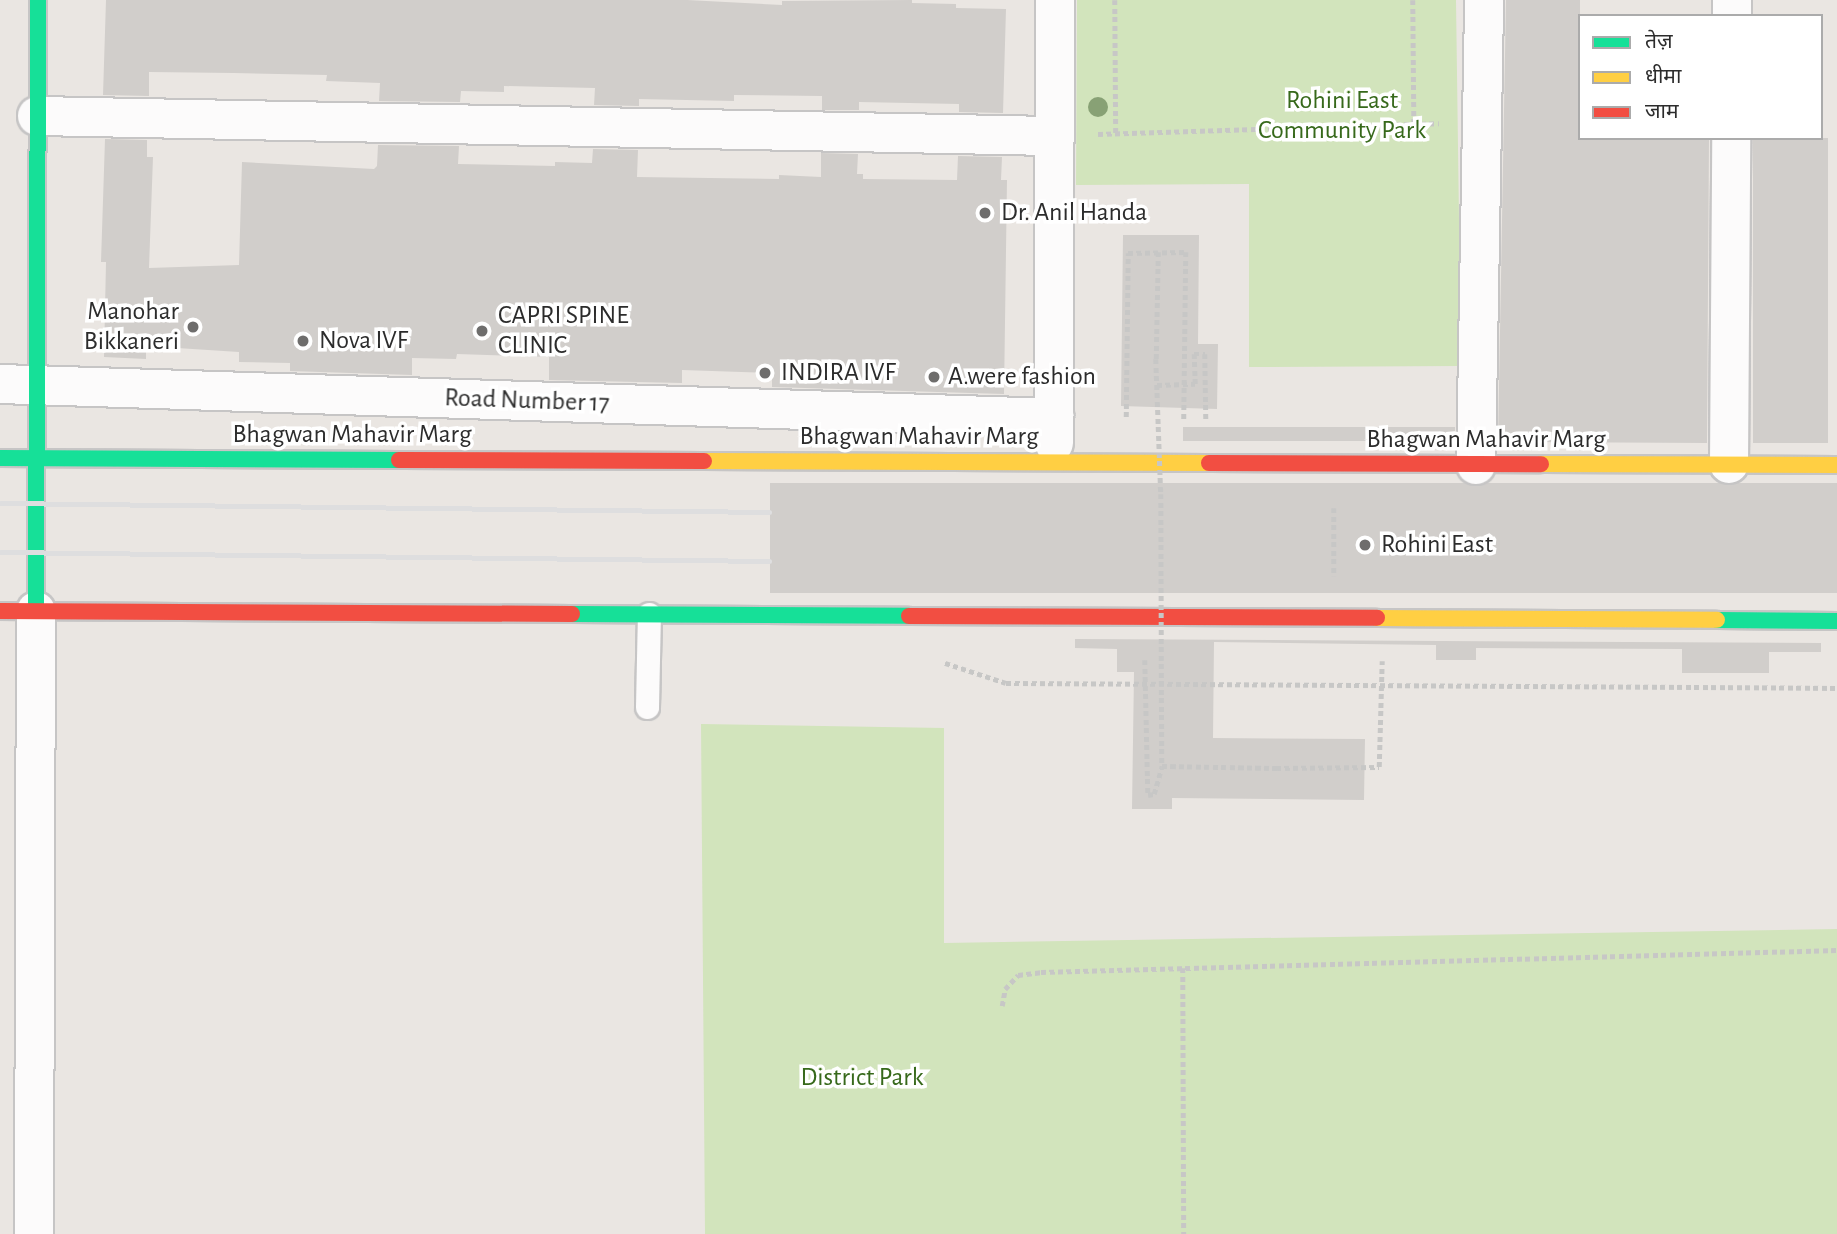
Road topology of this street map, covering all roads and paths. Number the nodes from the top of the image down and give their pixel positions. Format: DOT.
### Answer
graph roads {
  1 [pos="38,0"];
  2 [pos="1055,0"];
  3 [pos="1115,0"];
  4 [pos="1413,0"];
  5 [pos="1484,0"];
  6 [pos="37,116"];
  7 [pos="1484,121"];
  8 [pos="1414,124"];
  9 [pos="1055,136"];
  10 [pos="1731,140"];
  11 [pos="1158,252"];
  12 [pos="18,384"];
  13 [pos="1157,385"];
  14 [pos="1054,418"];
  15 [pos="0,458"];
  16 [pos="34,458"];
  17 [pos="1054,462"];
  18 [pos="1184,463"];
  19 [pos="1207,463"];
  20 [pos="1126,464"];
  21 [pos="1729,464"];
  22 [pos="1476,465"];
  23 [pos="1837,465"];
  24 [pos="1161,494"];
  25 [pos="1173,494"];
  26 [pos="1334,506"];
  27 [pos="1334,589"];
  28 [pos="1173,590"];
  29 [pos="1161,591"];
  30 [pos="18,611"];
  31 [pos="649,614"];
  32 [pos="1382,618"];
  33 [pos="1837,621"];
  34 [pos="1145,659"];
  35 [pos="934,660"];
  36 [pos="1146,683"];
  37 [pos="1382,685"];
  38 [pos="1837,688"];
  39 [pos="647,707"];
  40 [pos="1162,765"];
  41 [pos="1837,950"];
  42 [pos="1183,968"];
  43 [pos="1002,1006"];
  44 [pos="34,1234"];
  45 [pos="1184,1234"];
  1 -- 6 [label="main road"];
  2 -- 9 [label="street"];
  3 -- 8 [label="path"];
  4 -- 8 [label="path"];
  5 -- 7 [label="street"];
  6 -- 9 [label="street"];
  6 -- 12 [label="main road"];
  7 -- 8 [label="path"];
  7 -- 22 [label="street"];
  9 -- 14 [label="street"];
  10 -- 21 [label="street"];
  11 -- 13 [label="path, bridge"];
  11 -- 18 [label="path"];
  11 -- 20 [label="path"];
  12 -- 14 [label="street, Road Number 17"];
  12 -- 16 [label="main road"];
  13 -- 19 [label="path"];
  13 -- 24 [label="path, bridge"];
  14 -- 17 [label="street"];
  15 -- 16 [label="main road, Bhagwan Mahavir Marg"];
  16 -- 17 [label="main road, Bhagwan Mahavir Marg"];
  16 -- 30 [label="main road"];
  17 -- 20 [label="main road, Bhagwan Mahavir Marg"];
  18 -- 19 [label="main road, Bhagwan Mahavir Marg"];
  18 -- 20 [label="main road, Bhagwan Mahavir Marg"];
  19 -- 22 [label="main road, Bhagwan Mahavir Marg"];
  21 -- 22 [label="main road, Bhagwan Mahavir Marg"];
  21 -- 23 [label="main road, Bhagwan Mahavir Marg"];
  24 -- 25 [label="path"];
  24 -- 29 [label="path, bridge"];
  26 -- 27 [label="path"];
  28 -- 29 [label="path"];
  29 -- 40 [label="path, bridge"];
  30 -- 31 [label="main road"];
  30 -- 44 [label="street"];
  31 -- 32 [label="main road"];
  31 -- 39 [label="lane"];
  32 -- 33 [label="main road"];
  32 -- 37 [label="path"];
  34 -- 36 [label="path"];
  35 -- 36 [label="path"];
  36 -- 37 [label="path"];
  36 -- 40 [label="path"];
  37 -- 38 [label="path"];
  37 -- 40 [label="path, bridge"];
  41 -- 42 [label="path"];
  42 -- 43 [label="path"];
  42 -- 45 [label="path"];
}
